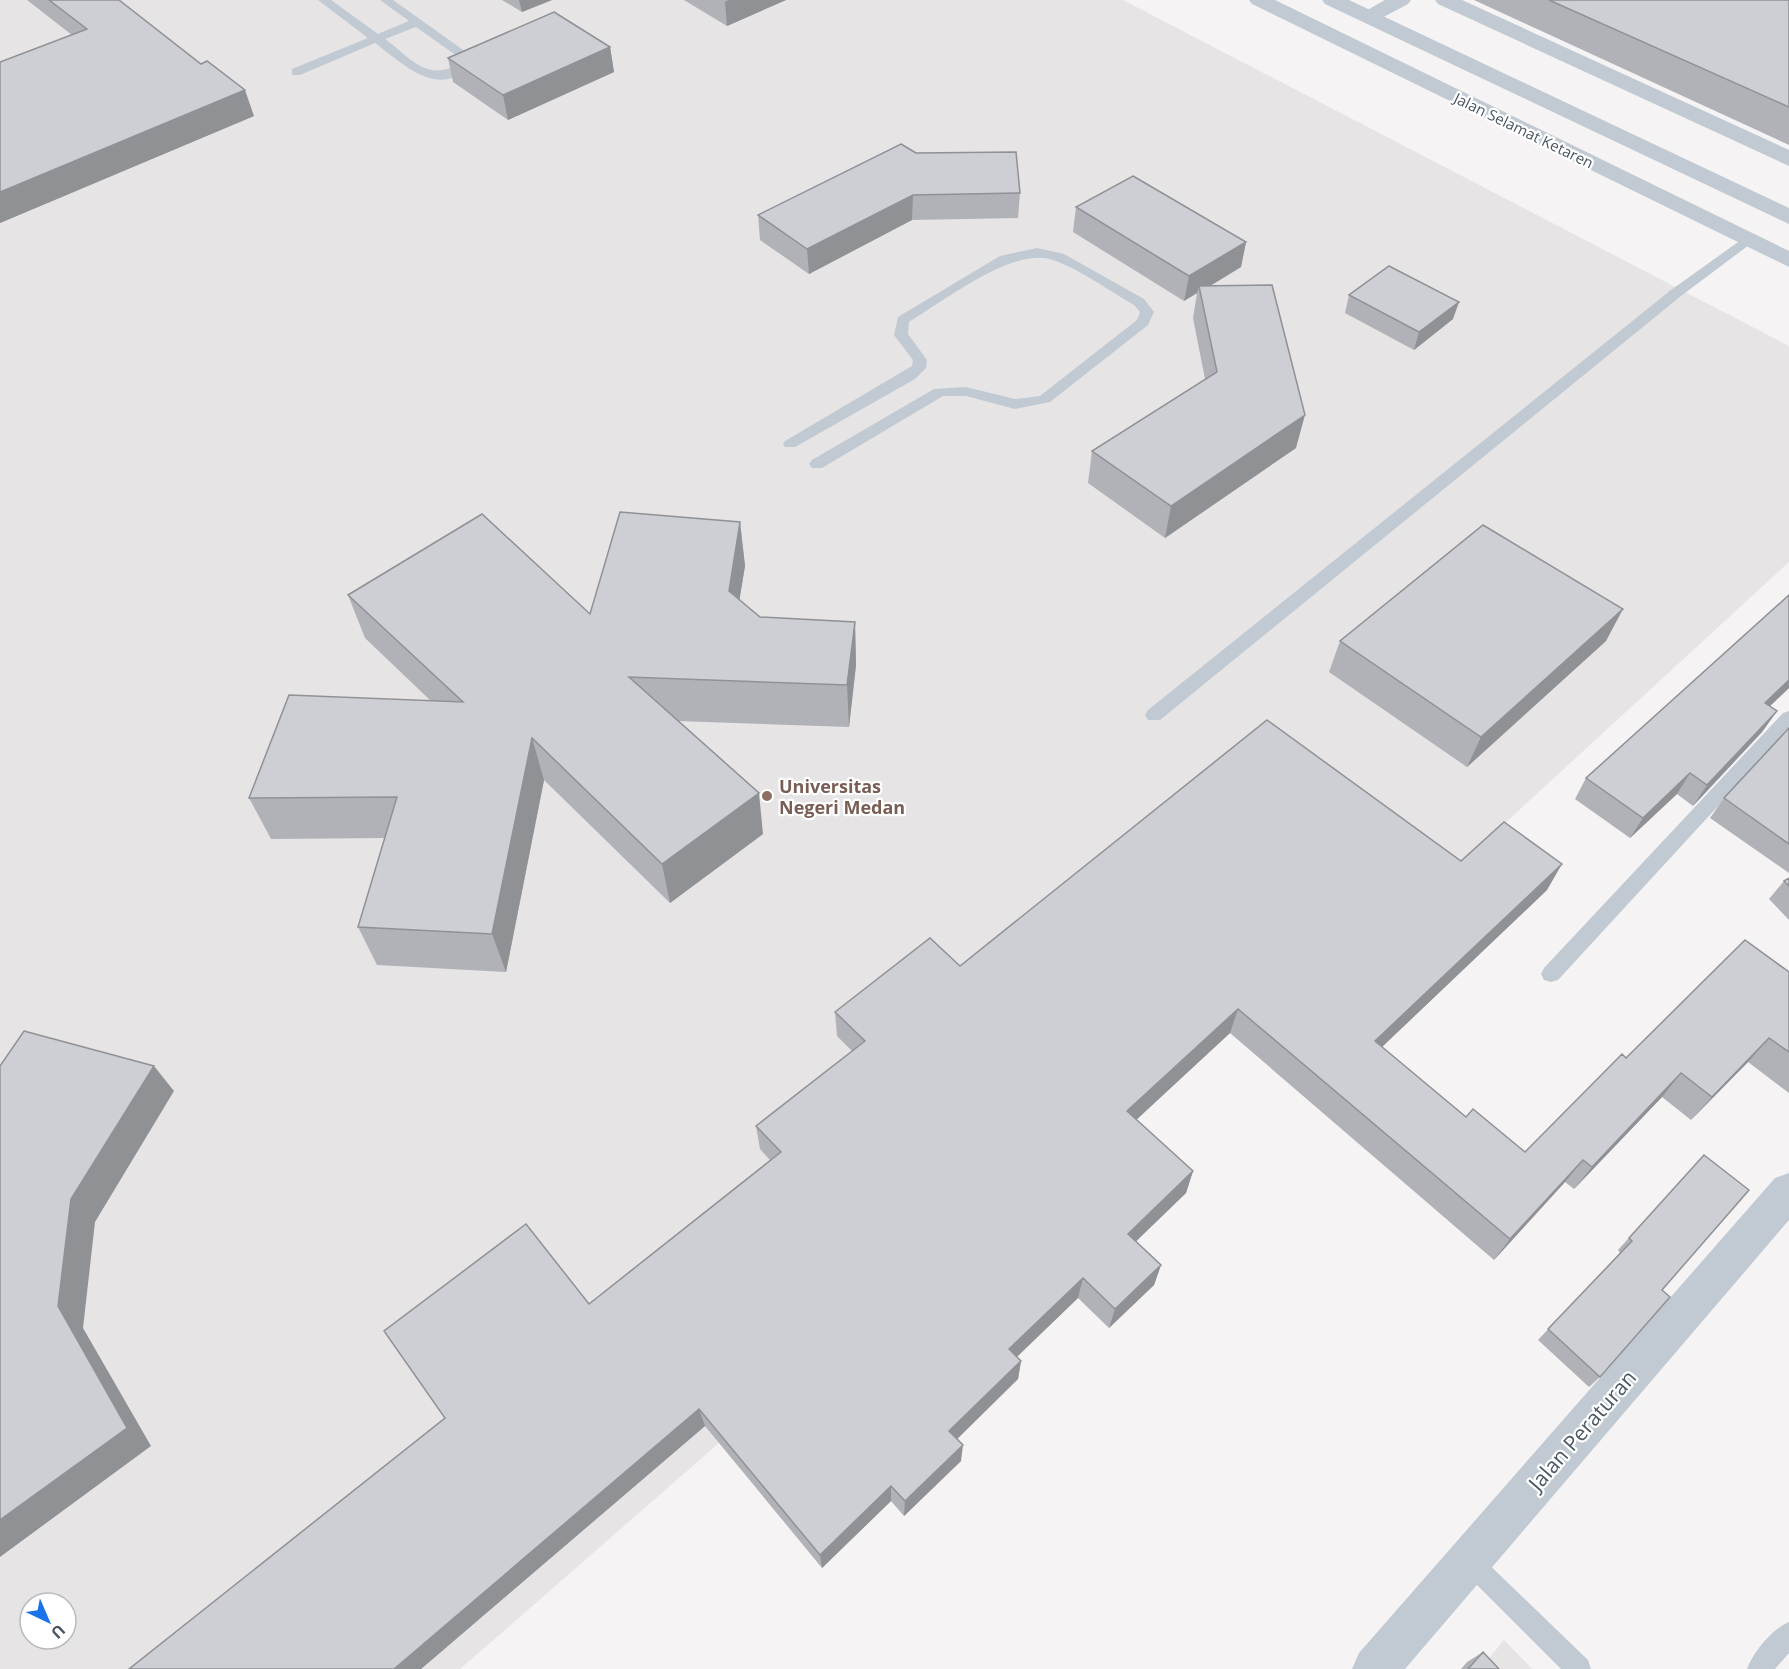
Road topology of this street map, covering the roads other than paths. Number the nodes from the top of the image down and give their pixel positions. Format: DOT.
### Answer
graph roads {
  1 [pos="324,0"];
  2 [pos="386,0"];
  3 [pos="1259,0"];
  4 [pos="1332,0"];
  5 [pos="1401,0"];
  6 [pos="1445,0"];
  7 [pos="1369,17"];
  8 [pos="417,22"];
  9 [pos="374,39"];
  10 [pos="296,72"];
  11 [pos="1502,81"];
  12 [pos="1465,101"];
  13 [pos="1789,159"];
  14 [pos="1789,217"];
  15 [pos="1748,239"];
  16 [pos="1789,260"];
  17 [pos="789,444"];
  18 [pos="817,464"];
  19 [pos="1154,716"];
  20 [pos="1789,718"];
  21 [pos="1551,974"];
  22 [pos="1789,1191"];
  23 [pos="1468,1561"];
  24 [pos="1789,1634"];
  25 [pos="1375,1669"];
  26 [pos="1579,1669"];
  27 [pos="1759,1669"];
  1 -- 9 [label="lane"];
  2 -- 8 [label="lane"];
  3 -- 12 [label="street, Jalan Selamat Ketaren"];
  4 -- 7 [label="street, Jalan Selamat Ketaren"];
  5 -- 7 [label="street"];
  6 -- 13 [label="street"];
  7 -- 11 [label="street, Jalan Selamat Ketaren"];
  8 -- 9 [label="lane"];
  8 -- 9 [label="lane"];
  9 -- 10 [label="lane"];
  11 -- 12 [label="street"];
  11 -- 14 [label="street, Jalan Selamat Ketaren"];
  12 -- 15 [label="street, Jalan Selamat Ketaren"];
  15 -- 16 [label="street, Jalan Selamat Ketaren"];
  15 -- 19 [label="lane"];
  17 -- 18 [label="lane"];
  20 -- 21 [label="lane"];
  22 -- 23 [label="street, Jalan Peraturan"];
  23 -- 25 [label="street, Jalan Peraturan"];
  23 -- 26 [label="lane"];
  24 -- 27 [label="lane"];
}
